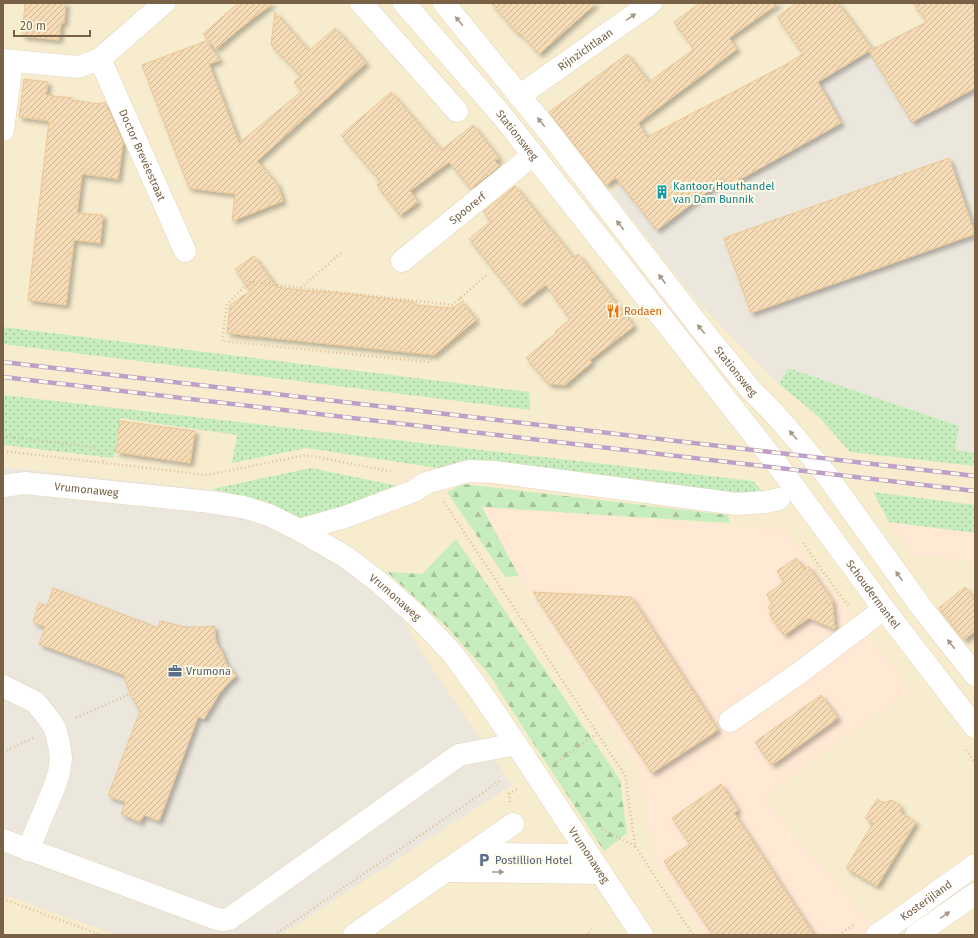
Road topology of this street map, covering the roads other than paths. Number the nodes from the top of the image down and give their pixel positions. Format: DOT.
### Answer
graph roads {
  1 [pos="164,3"];
  2 [pos="361,3"];
  3 [pos="404,3"];
  4 [pos="444,3"];
  5 [pos="651,3"];
  6 [pos="100,59"];
  7 [pos="8,60"];
  8 [pos="519,96"];
  9 [pos="457,111"];
  10 [pos="3,130"];
  11 [pos="533,155"];
  12 [pos="185,251"];
  13 [pos="644,255"];
  14 [pos="402,261"];
  15 [pos="626,272"];
  16 [pos="774,460"];
  17 [pos="3,480"];
  18 [pos="25,482"];
  19 [pos="3,486"];
  20 [pos="779,499"];
  21 [pos="299,530"];
  22 [pos="884,609"];
  23 [pos="975,675"];
  24 [pos="3,686"];
  25 [pos="730,721"];
  26 [pos="975,727"];
  27 [pos="516,744"];
  28 [pos="513,824"];
  29 [pos="3,840"];
  30 [pos="28,850"];
  31 [pos="469,854"];
  32 [pos="589,855"];
  33 [pos="975,865"];
  34 [pos="444,871"];
  35 [pos="601,873"];
  36 [pos="975,894"];
  37 [pos="354,935"];
  38 [pos="642,935"];
  39 [pos="877,935"];
  40 [pos="916,935"];
  1 -- 6 [label="street"];
  2 -- 9 [label="street"];
  3 -- 11 [label="street, Stationsweg"];
  8 -- 4 [label="street, Stationsweg, one-way"];
  8 -- 5 [label="street, Rijnzichtlaan, one-way"];
  6 -- 7 [label="street"];
  6 -- 12 [label="street, Doctor Brevéestraat"];
  7 -- 10 [label="street"];
  13 -- 8 [label="street, Stationsweg, one-way"];
  11 -- 14 [label="street, Spoorerf"];
  11 -- 15 [label="street, Stationsweg"];
  13 -- 15 [label="street"];
  23 -- 13 [label="street, Stationsweg, one-way"];
  15 -- 16 [label="street, Stationsweg"];
  16 -- 22 [label="street, Schoudermantel"];
  17 -- 18 [label="street"];
  18 -- 19 [label="street, Vrumonaweg"];
  18 -- 21 [label="street, Vrumonaweg"];
  20 -- 21 [label="street"];
  21 -- 27 [label="street, Vrumonaweg"];
  22 -- 25 [label="street"];
  22 -- 26 [label="street, Schoudermantel"];
  24 -- 30 [label="street"];
  27 -- 30 [label="street"];
  27 -- 32 [label="street, Vrumonaweg"];
  28 -- 31 [label="street"];
  29 -- 30 [label="street"];
  31 -- 32 [label="street"];
  31 -- 34 [label="street"];
  32 -- 35 [label="street, Vrumonaweg"];
  33 -- 39 [label="street, Kosterijland"];
  34 -- 35 [label="street, one-way"];
  34 -- 37 [label="street"];
  35 -- 38 [label="street, Vrumonaweg"];
  40 -- 36 [label="street, Kosterijland, one-way"];
}
